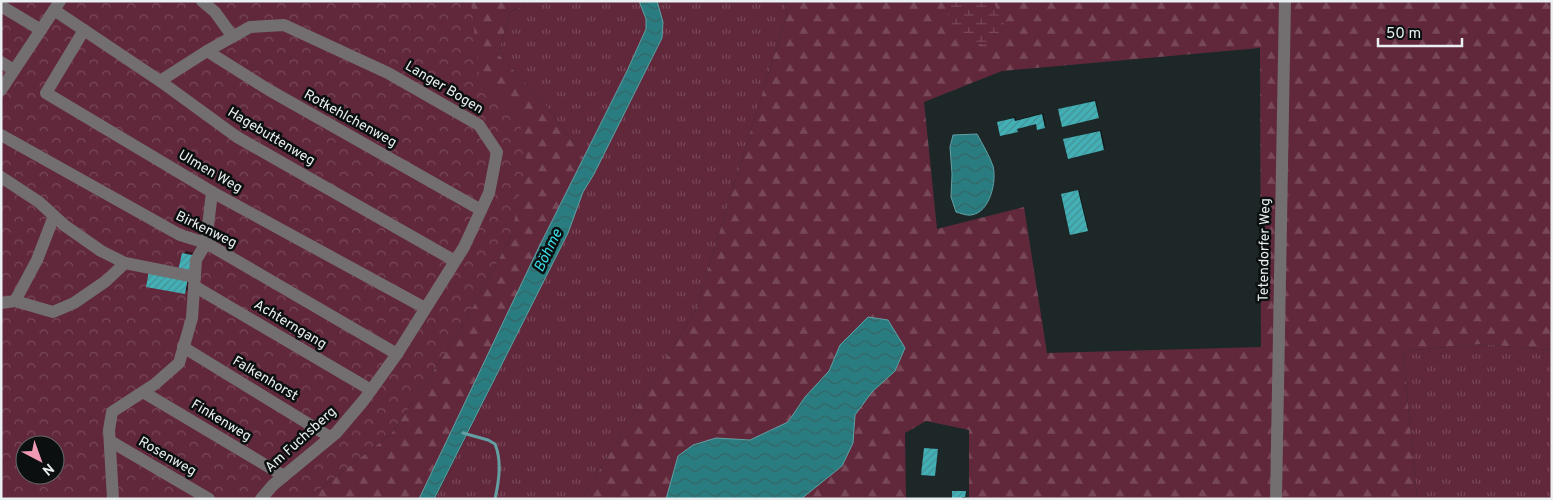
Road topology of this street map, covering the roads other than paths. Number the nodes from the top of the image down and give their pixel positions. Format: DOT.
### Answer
graph roads {
  1 [pos="202,1"];
  2 [pos="1284,1"];
  3 [pos="1,6"];
  4 [pos="57,6"];
  5 [pos="41,30"];
  6 [pos="84,30"];
  7 [pos="233,36"];
  8 [pos="207,51"];
  9 [pos="1,62"];
  10 [pos="14,70"];
  11 [pos="160,81"];
  12 [pos="1,90"];
  13 [pos="1,135"];
  14 [pos="1,177"];
  15 [pos="212,192"];
  16 [pos="481,210"];
  17 [pos="54,216"];
  18 [pos="206,244"];
  19 [pos="455,261"];
  20 [pos="125,263"];
  21 [pos="194,281"];
  22 [pos="15,302"];
  23 [pos="1,303"];
  24 [pos="425,308"];
  25 [pos="183,347"];
  26 [pos="396,354"];
  27 [pos="371,390"];
  28 [pos="143,392"];
  29 [pos="330,437"];
  30 [pos="110,441"];
  31 [pos="284,476"];
  32 [pos="113,499"];
  33 [pos="209,499"];
  34 [pos="261,499"];
  35 [pos="1276,499"];
  1 -- 7 [label="street"];
  2 -- 35 [label="street, Tetendorfer Weg"];
  3 -- 5 [label="street"];
  4 -- 5 [label="street"];
  4 -- 6 [label="street, Hagebuttenweg"];
  5 -- 10 [label="street"];
  6 -- 11 [label="street, Hagebuttenweg"];
  6 -- 15 [label="street, Ulmen Weg"];
  7 -- 8 [label="street, Langer Bogen"];
  7 -- 16 [label="street, Langer Bogen"];
  8 -- 11 [label="street, Langer Bogen"];
  8 -- 16 [label="street, Rotkehlchenweg"];
  9 -- 10 [label="street"];
  10 -- 12 [label="street"];
  11 -- 19 [label="street, Hagebuttenweg"];
  13 -- 18 [label="street, Birkenweg"];
  14 -- 17 [label="street, Achterngang"];
  15 -- 18 [label="street"];
  15 -- 24 [label="street, Ulmen Weg"];
  16 -- 19 [label="street, Langer Bogen"];
  17 -- 20 [label="street, Achterngang"];
  17 -- 22 [label="street"];
  18 -- 21 [label="street"];
  18 -- 26 [label="street, Birkenweg"];
  19 -- 24 [label="street, Langer Bogen"];
  20 -- 21 [label="street, Achterngang"];
  20 -- 22 [label="street"];
  21 -- 25 [label="street"];
  21 -- 27 [label="street, Achterngang"];
  22 -- 23 [label="street"];
  24 -- 26 [label="street, Langer Bogen"];
  25 -- 28 [label="street"];
  25 -- 29 [label="street, Falkenhorst"];
  26 -- 27 [label="street, Am Fuchsberg"];
  27 -- 29 [label="street, Am Fuchsberg"];
  28 -- 30 [label="street"];
  28 -- 31 [label="street, Finkenweg"];
  29 -- 31 [label="street, Am Fuchsberg"];
  30 -- 32 [label="street"];
  30 -- 33 [label="street, Rosenweg"];
  31 -- 34 [label="street, Am Fuchsberg"];
}
